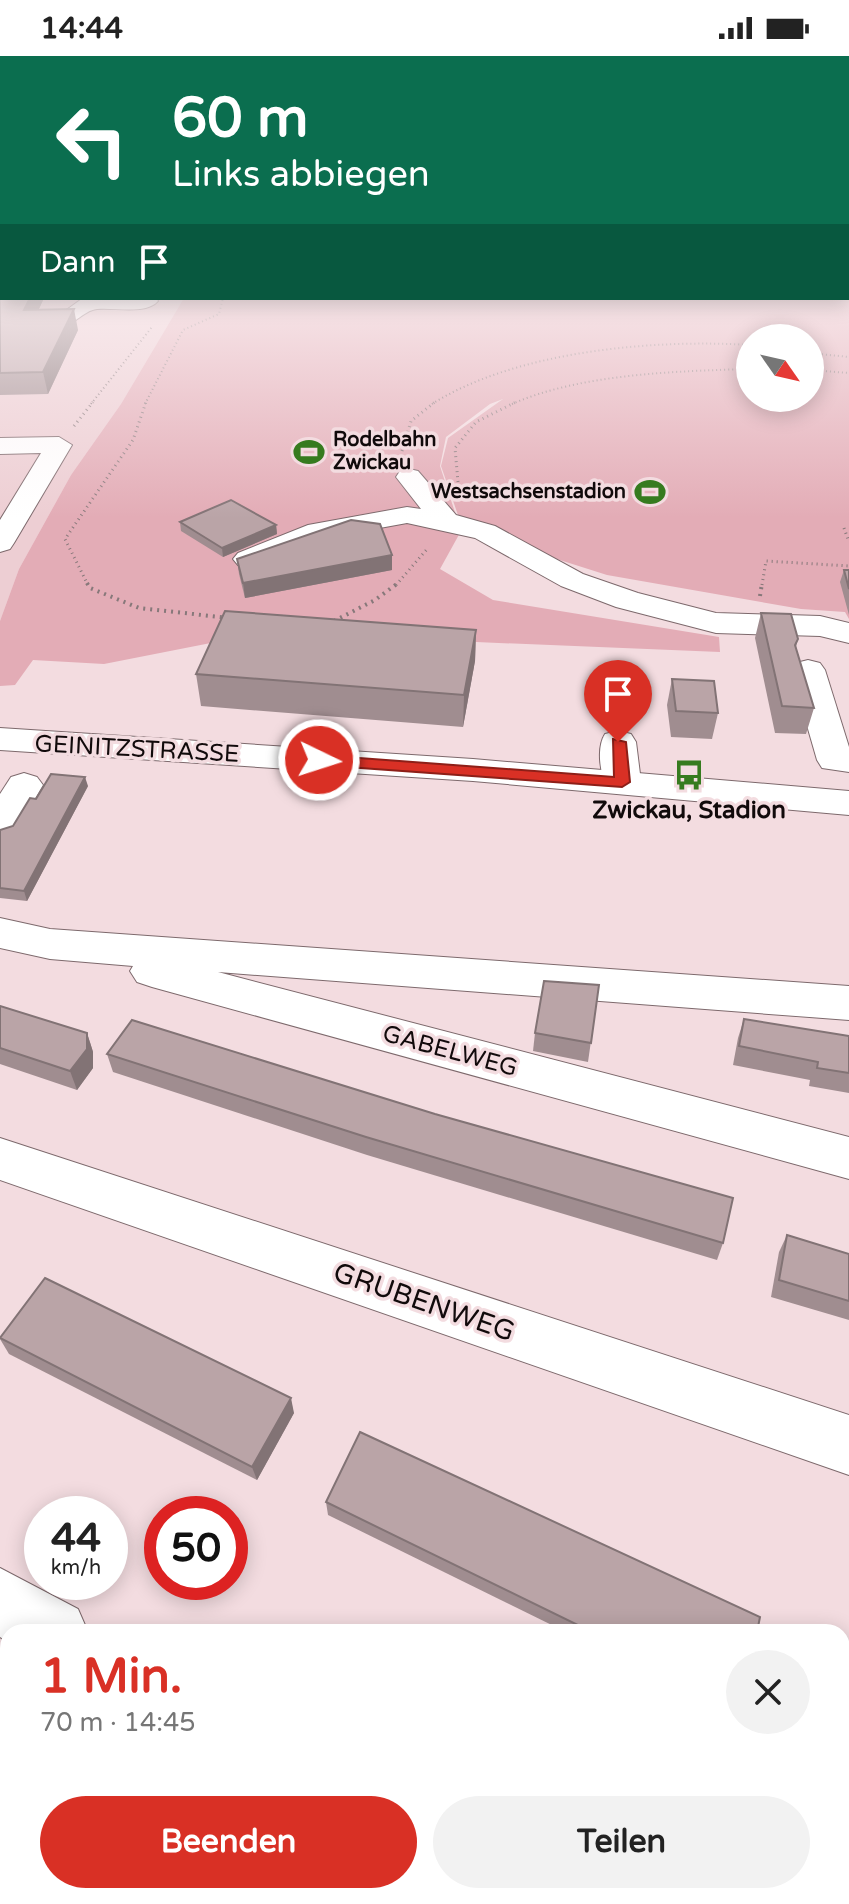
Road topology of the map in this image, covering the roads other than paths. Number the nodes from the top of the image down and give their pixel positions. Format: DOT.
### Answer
graph roads {
  1 [pos="0,446"];
  2 [pos="409,477"];
  3 [pos="446,521"];
  4 [pos="0,543"];
  5 [pos="238,562"];
  6 [pos="849,633"];
  7 [pos="808,670"];
  8 [pos="0,739"];
  9 [pos="618,742"];
  10 [pos="849,761"];
  11 [pos="622,782"];
  12 [pos="24,785"];
  13 [pos="849,803"];
  14 [pos="0,825"];
  15 [pos="0,933"];
  16 [pos="50,944"];
  17 [pos="849,1003"];
  18 [pos="849,1158"];
  19 [pos="3,1171"];
  20 [pos="849,1445"];
  21 [pos="0,1601"];
  22 [pos="41,1624"];
  1 -- 4 [label="street"];
  2 -- 3 [label="street"];
  3 -- 5 [label="street"];
  3 -- 6 [label="street"];
  7 -- 10 [label="street"];
  8 -- 11 [label="street, GEINITZSTRASSE"];
  9 -- 11 [label="street"];
  11 -- 13 [label="street, GEINITZSTRASSE"];
  12 -- 14 [label="street"];
  15 -- 16 [label="street, GABELWEG"];
  16 -- 17 [label="street, GABELWEG"];
  16 -- 18 [label="street, GABELWEG"];
  19 -- 20 [label="street, GRUBENWEG"];
  21 -- 22 [label="street"];
}
